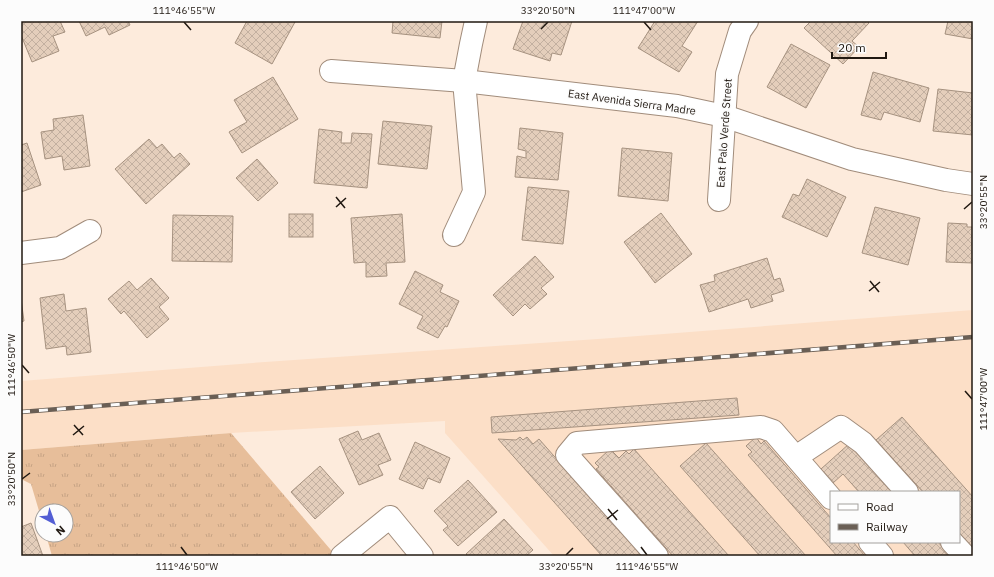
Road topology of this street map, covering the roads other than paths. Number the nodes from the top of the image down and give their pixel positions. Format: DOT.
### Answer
graph roads {
  1 [pos="476,21"];
  2 [pos="747,21"];
  3 [pos="330,71"];
  4 [pos="464,81"];
  5 [pos="724,116"];
  6 [pos="973,184"];
  7 [pos="719,200"];
  8 [pos="90,231"];
  9 [pos="454,235"];
  10 [pos="21,253"];
  11 [pos="796,457"];
  12 [pos="907,491"];
  13 [pos="830,497"];
  14 [pos="871,543"];
  15 [pos="953,543"];
  16 [pos="342,556"];
  17 [pos="422,556"];
  18 [pos="657,556"];
  19 [pos="882,556"];
  20 [pos="965,556"];
  1 -- 4 [label="street"];
  2 -- 5 [label="street, East Palo Verde Street"];
  3 -- 4 [label="street, East Avenida Sierra Madre"];
  4 -- 5 [label="street, East Avenida Sierra Madre"];
  4 -- 9 [label="street"];
  5 -- 6 [label="street, East Avenida Sierra Madre"];
  5 -- 7 [label="street, East Palo Verde Street"];
  8 -- 10 [label="street"];
  11 -- 12 [label="street"];
  11 -- 13 [label="street"];
  11 -- 18 [label="street"];
  14 -- 19 [label="street"];
  15 -- 20 [label="street"];
  16 -- 17 [label="street"];
}
